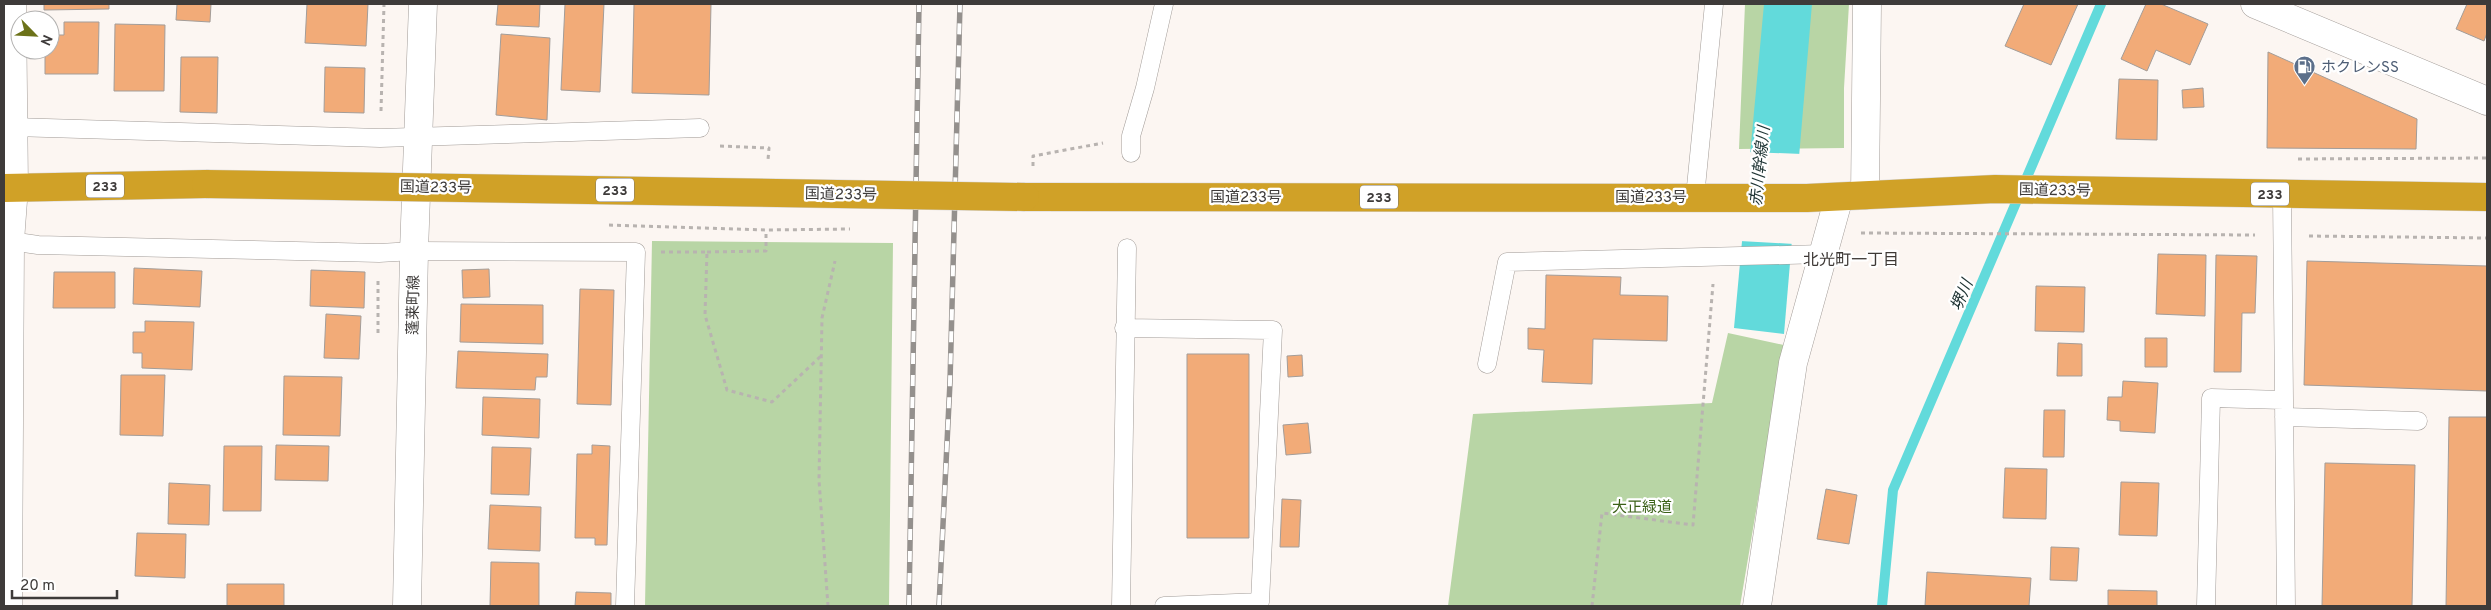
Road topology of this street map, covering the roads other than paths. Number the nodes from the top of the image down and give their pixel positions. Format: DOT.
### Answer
graph roads {
  1 [pos="12,4"];
  2 [pos="423,4"];
  3 [pos="1164,4"];
  4 [pos="1714,4"];
  5 [pos="1867,4"];
  6 [pos="2255,4"];
  7 [pos="2487,101"];
  8 [pos="13,127"];
  9 [pos="700,128"];
  10 [pos="417,138"];
  11 [pos="1131,153"];
  12 [pos="9,187"];
  13 [pos="2282,194"];
  14 [pos="1852,196"];
  15 [pos="1695,197"];
  16 [pos="2487,198"];
  17 [pos="10,242"];
  18 [pos="1819,247"];
  19 [pos="1127,248"];
  20 [pos="414,250"];
  21 [pos="1124,328"];
  22 [pos="1487,364"];
  23 [pos="2284,408"];
  24 [pos="2418,420"];
  25 [pos="8,606"];
  26 [pos="407,606"];
  27 [pos="625,606"];
  28 [pos="1121,606"];
  29 [pos="1164,606"];
  30 [pos="1757,606"];
  31 [pos="2206,606"];
  32 [pos="2286,606"];
  1 -- 8 [label="street"];
  2 -- 10 [label="street, 蓬莱町線"];
  3 -- 11 [label="lane"];
  4 -- 15 [label="lane"];
  5 -- 14 [label="street"];
  6 -- 7 [label="street"];
  8 -- 10 [label="lane"];
  8 -- 12 [label="street"];
  9 -- 10 [label="lane"];
  10 -- 20 [label="street, 蓬莱町線"];
  12 -- 15 [label="highway, 国道233号 / 233, bridge"];
  12 -- 17 [label="street"];
  13 -- 14 [label="highway, 国道233号 / 233"];
  13 -- 16 [label="highway, 国道233号 / 233"];
  13 -- 23 [label="lane"];
  14 -- 15 [label="highway, 国道233号 / 233"];
  14 -- 18 [label="street"];
  17 -- 20 [label="lane"];
  17 -- 25 [label="street"];
  18 -- 22 [label="lane"];
  18 -- 30 [label="street"];
  19 -- 21 [label="lane"];
  20 -- 26 [label="street, 蓬莱町線"];
  20 -- 27 [label="lane"];
  21 -- 28 [label="lane"];
  21 -- 29 [label="lane"];
  23 -- 24 [label="lane"];
  23 -- 31 [label="lane"];
  23 -- 32 [label="lane"];
}
